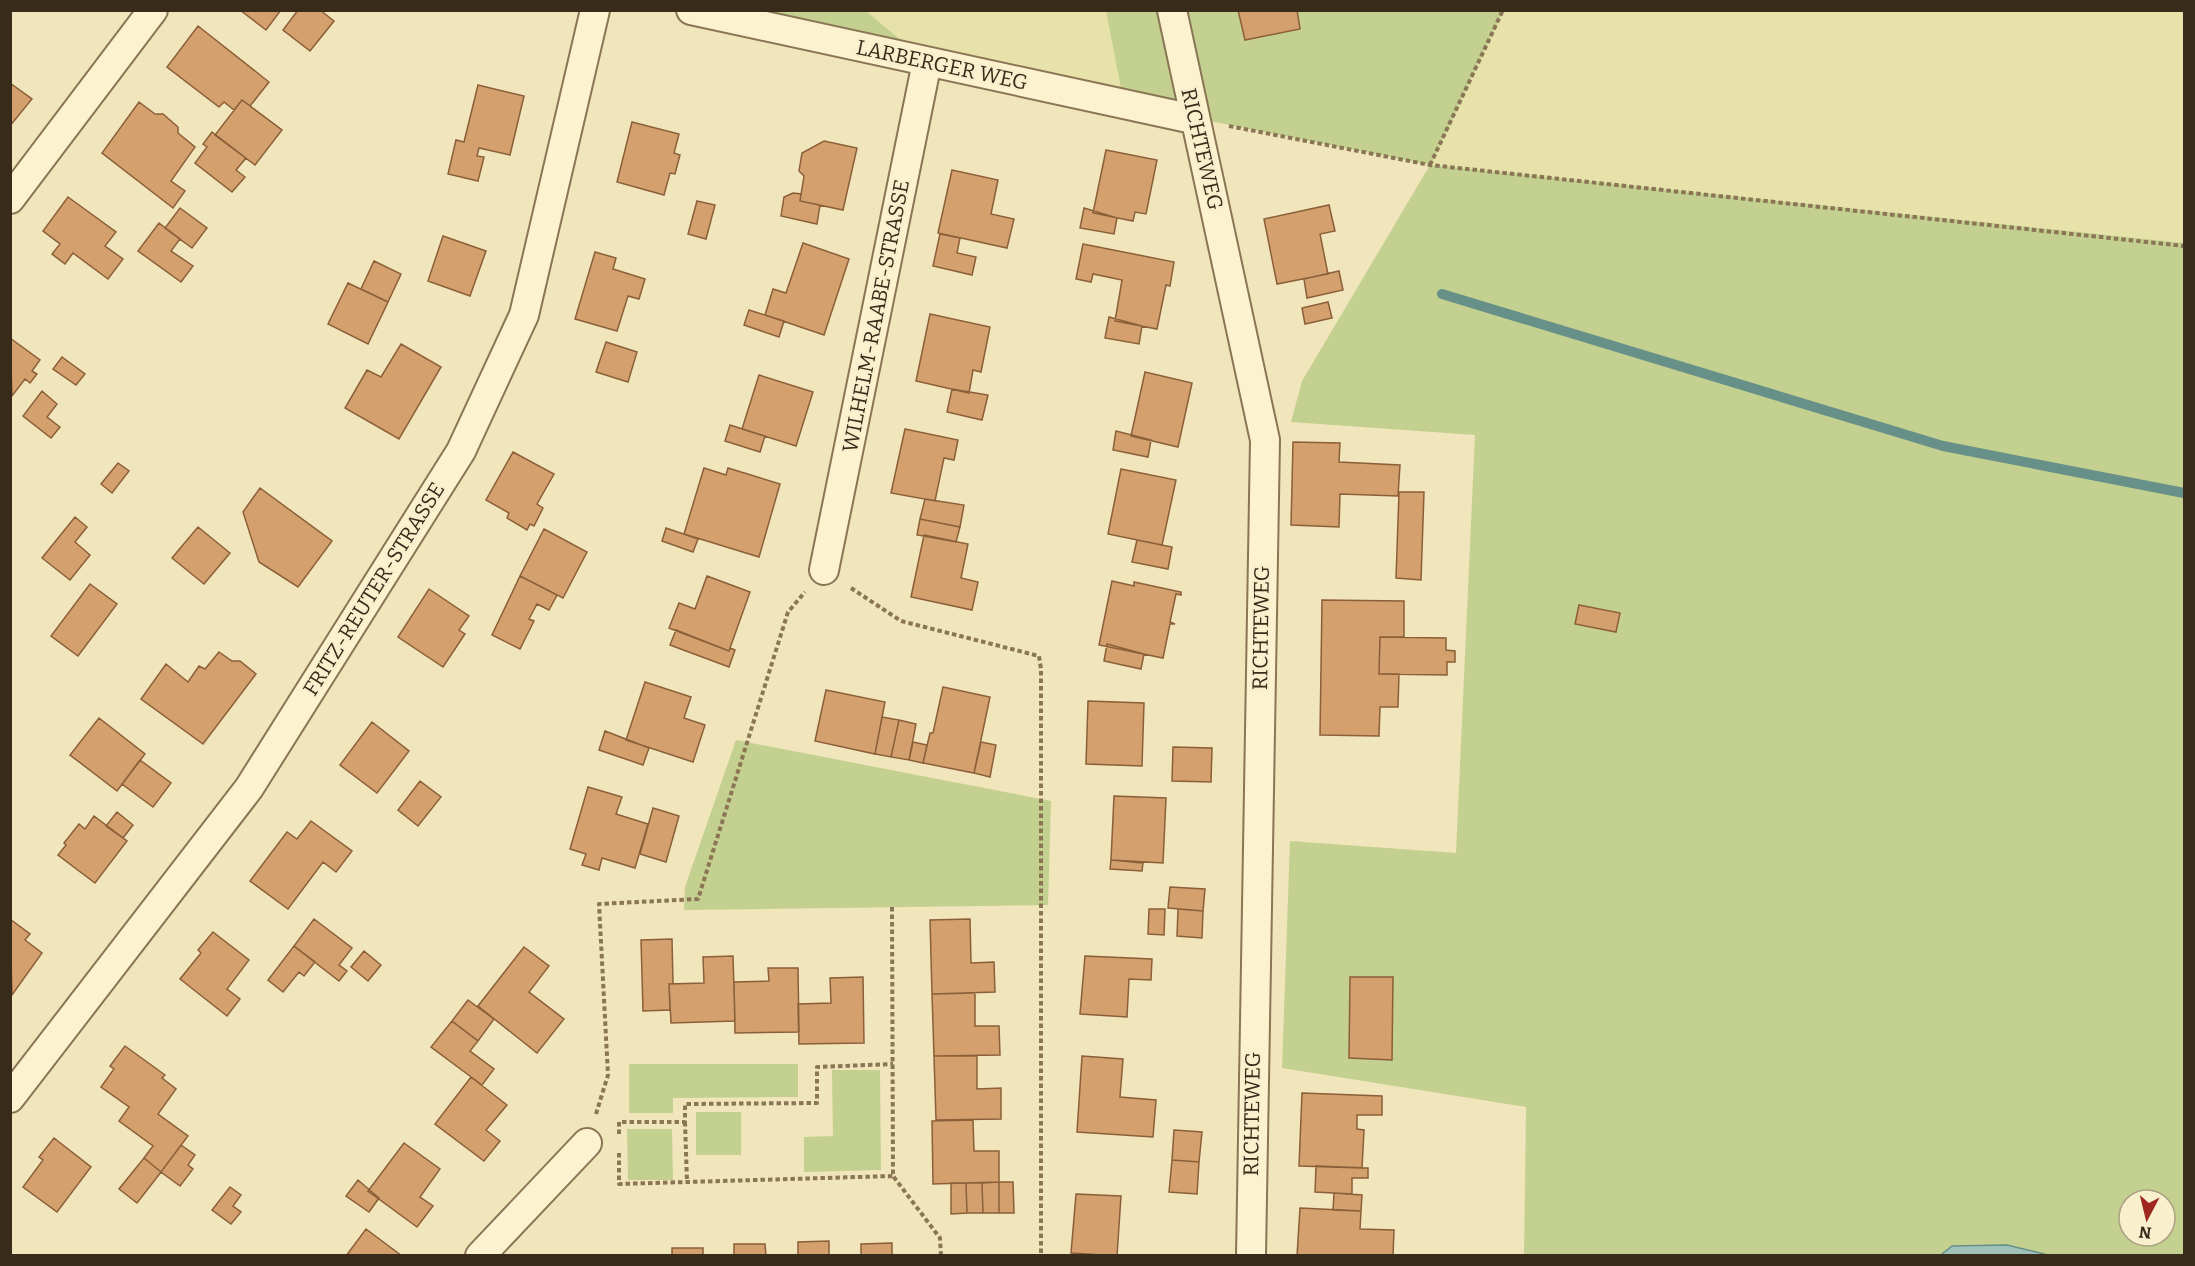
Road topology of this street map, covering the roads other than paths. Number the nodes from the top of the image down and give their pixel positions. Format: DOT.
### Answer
graph roads {
  1 [pos="153,10"];
  2 [pos="595,10"];
  3 [pos="691,10"];
  4 [pos="1172,10"];
  5 [pos="927,62"];
  6 [pos="1193,119"];
  7 [pos="12,194"];
  8 [pos="824,570"];
  9 [pos="10,1098"];
  10 [pos="587,1143"];
  11 [pos="480,1256"];
  12 [pos="1251,1256"];
  1 -- 7 [label="street"];
  2 -- 9 [label="street, FRITZ-REUTER-STRASSE"];
  3 -- 5 [label="street, LARBERGER WEG"];
  4 -- 6 [label="street, RICHTEWEG"];
  5 -- 6 [label="street, LARBERGER WEG"];
  5 -- 8 [label="street, WILHELM-RAABE-STRASSE"];
  6 -- 12 [label="street, RICHTEWEG"];
  10 -- 11 [label="street"];
}
